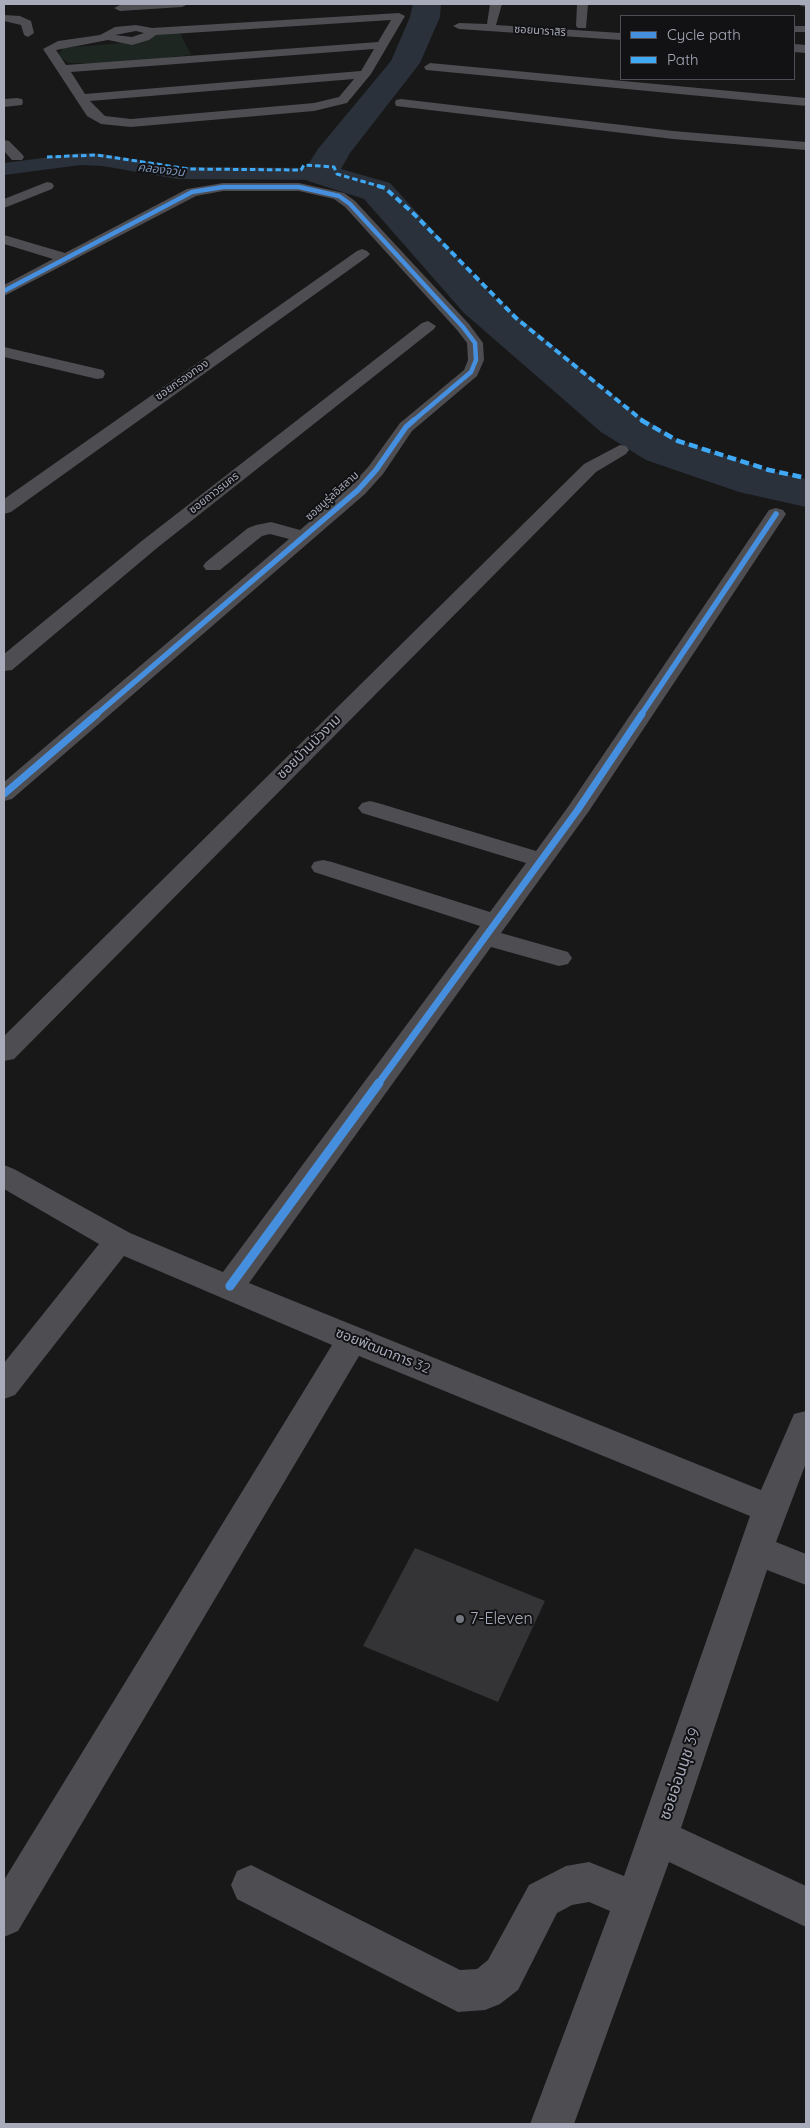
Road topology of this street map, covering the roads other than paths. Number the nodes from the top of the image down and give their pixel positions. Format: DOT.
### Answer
graph roads {
  1 [pos="182,4"];
  2 [pos="394,4"];
  3 [pos="496,4"];
  4 [pos="582,4"];
  5 [pos="119,6"];
  6 [pos="399,16"];
  7 [pos="4,18"];
  8 [pos="585,21"];
  9 [pos="492,23"];
  10 [pos="459,26"];
  11 [pos="129,28"];
  12 [pos="150,32"];
  13 [pos="28,33"];
  14 [pos="620,37"];
  15 [pos="108,38"];
  16 [pos="382,45"];
  17 [pos="62,68"];
  18 [pos="430,68"];
  19 [pos="365,74"];
  20 [pos="697,80"];
  21 [pos="689,97"];
  22 [pos="82,98"];
  23 [pos="17,102"];
  24 [pos="806,102"];
  25 [pos="4,103"];
  26 [pos="401,103"];
  27 [pos="680,118"];
  28 [pos="672,135"];
  29 [pos="4,144"];
  30 [pos="806,146"];
  31 [pos="17,157"];
  32 [pos="47,186"];
  33 [pos="4,204"];
  34 [pos="4,239"];
  35 [pos="362,254"];
  36 [pos="66,258"];
  37 [pos="4,292"];
  38 [pos="428,326"];
  39 [pos="4,352"];
  40 [pos="97,374"];
  41 [pos="620,450"];
  42 [pos="4,508"];
  43 [pos="776,514"];
  44 [pos="303,537"];
  45 [pos="213,566"];
  46 [pos="4,665"];
  47 [pos="4,794"];
  48 [pos="370,808"];
  49 [pos="541,860"];
  50 [pos="323,867"];
  51 [pos="489,929"];
  52 [pos="559,958"];
  53 [pos="4,1052"];
  54 [pos="4,1176"];
  55 [pos="120,1241"];
  56 [pos="230,1286"];
  57 [pos="352,1340"];
  58 [pos="4,1386"];
  59 [pos="806,1424"];
  60 [pos="770,1509"];
  61 [pos="757,1550"];
  62 [pos="806,1570"];
  63 [pos="658,1837"];
  64 [pos="251,1885"];
  65 [pos="634,1900"];
  66 [pos="806,1906"];
  67 [pos="4,1917"];
  68 [pos="552,2124"];
  1 -- 5 [label="street"];
  2 -- 6 [label="street"];
  3 -- 9 [label="street"];
  4 -- 8 [label="street"];
  5 -- 11 [label="street"];
  6 -- 12 [label="street"];
  6 -- 16 [label="street"];
  7 -- 13 [label="street"];
  10 -- 14 [label="street, ซอยนาราสิริ"];
  11 -- 12 [label="street"];
  11 -- 15 [label="street"];
  12 -- 15 [label="street"];
  15 -- 17 [label="street"];
  16 -- 17 [label="street"];
  16 -- 19 [label="street"];
  17 -- 22 [label="street"];
  18 -- 21 [label="street"];
  19 -- 22 [label="street"];
  19 -- 22 [label="street"];
  20 -- 21 [label="street"];
  21 -- 24 [label="street"];
  23 -- 25 [label="street"];
  26 -- 28 [label="street"];
  27 -- 28 [label="street"];
  28 -- 30 [label="street"];
  29 -- 31 [label="street"];
  32 -- 33 [label="street"];
  34 -- 36 [label="street"];
  35 -- 42 [label="street, ซอยกรองทอง"];
  36 -- 37 [label="street, ซอยนูรุ่ลอิสลาม"];
  36 -- 44 [label="street, ซอยนูรุ่ลอิสลาม"];
  38 -- 46 [label="street, ซอยถาวรนคร"];
  39 -- 40 [label="street"];
  41 -- 53 [label="street, ซอยบ้านบัวงาม"];
  43 -- 49 [label="street"];
  44 -- 45 [label="street"];
  44 -- 47 [label="street, ซอยนูรุ่ลอิสลาม"];
  48 -- 49 [label="street"];
  49 -- 51 [label="street"];
  50 -- 51 [label="street"];
  51 -- 52 [label="street"];
  51 -- 56 [label="street"];
  54 -- 55 [label="street, ซอยพัฒนาการ 32"];
  55 -- 56 [label="street, ซอยพัฒนาการ 32"];
  55 -- 58 [label="street"];
  56 -- 57 [label="street, ซอยพัฒนาการ 32"];
  57 -- 60 [label="street, ซอยพัฒนาการ 32"];
  57 -- 67 [label="street"];
  59 -- 60 [label="street, ซอยอ่อนนุช 39"];
  60 -- 61 [label="street, ซอยอ่อนนุช 39"];
  61 -- 62 [label="street"];
  61 -- 63 [label="street, ซอยอ่อนนุช 39"];
  63 -- 65 [label="street, ซอยอ่อนนุช 39"];
  63 -- 66 [label="street"];
  64 -- 65 [label="street"];
  65 -- 68 [label="street, ซอยอ่อนนุช 39"];
}
